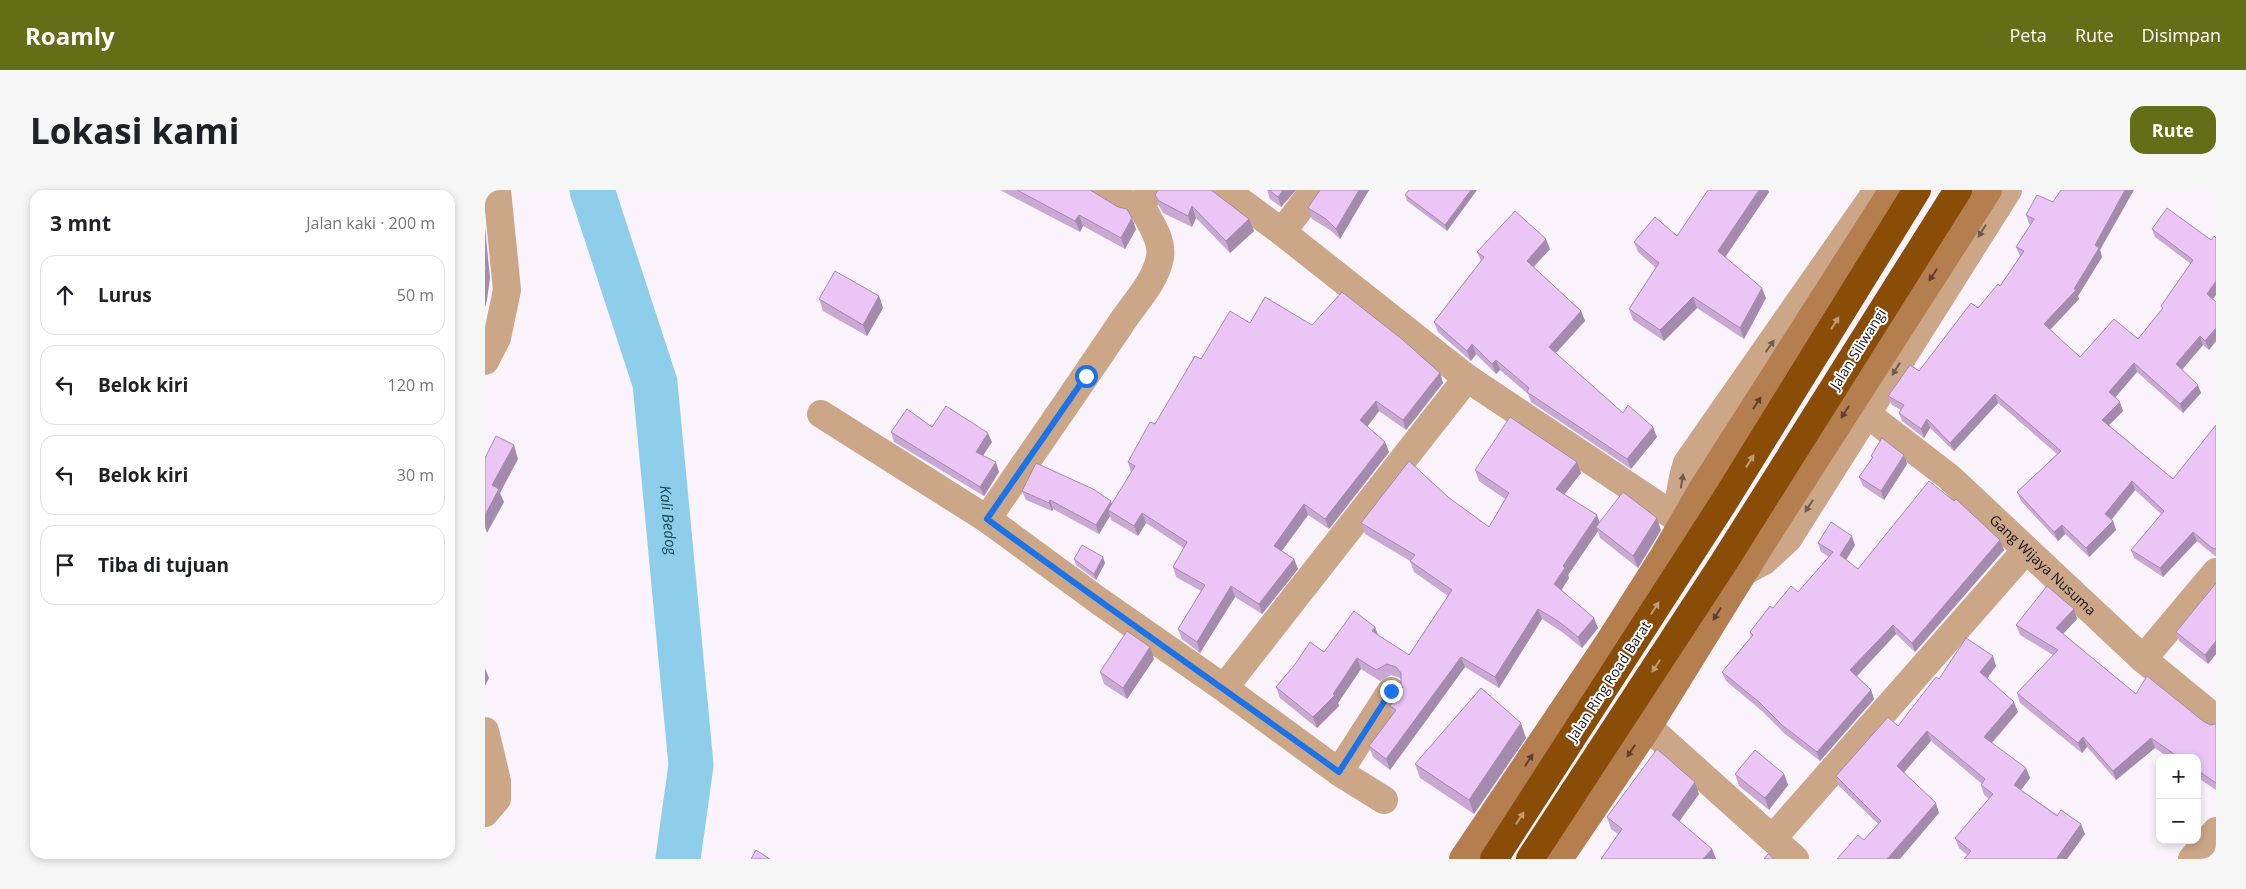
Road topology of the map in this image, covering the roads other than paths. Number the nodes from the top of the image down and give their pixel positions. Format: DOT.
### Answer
graph roads {
  1 [pos="497,190"];
  2 [pos="1104,190"];
  3 [pos="1225,190"];
  4 [pos="1314,190"];
  5 [pos="1877,190"];
  6 [pos="1893,190"];
  7 [pos="1917,190"];
  8 [pos="1958,190"];
  9 [pos="1988,190"];
  10 [pos="2008,190"];
  11 [pos="1146,197"];
  12 [pos="1282,232"];
  13 [pos="485,361"];
  14 [pos="1467,378"];
  15 [pos="821,414"];
  16 [pos="1867,414"];
  17 [pos="1713,495"];
  18 [pos="987,519"];
  19 [pos="1684,532"];
  20 [pos="2026,550"];
  21 [pos="1733,567"];
  22 [pos="2216,572"];
  23 [pos="2143,659"];
  24 [pos="1224,688"];
  25 [pos="1391,691"];
  26 [pos="2216,719"];
  27 [pos="1648,727"];
  28 [pos="485,731"];
  29 [pos="1339,772"];
  30 [pos="1384,800"];
  31 [pos="485,813"];
  32 [pos="2216,831"];
  33 [pos="1773,838"];
  34 [pos="1463,859"];
  35 [pos="1494,859"];
  36 [pos="1530,859"];
  37 [pos="1559,859"];
  38 [pos="1795,859"];
  39 [pos="2193,859"];
  1 -- 13 [label="street"];
  2 -- 11 [label="street"];
  3 -- 12 [label="street"];
  4 -- 12 [label="street"];
  19 -- 5 [label="street, one-way"];
  17 -- 6 [label="street, one-way"];
  17 -- 7 [label="highway, one-way"];
  8 -- 21 [label="highway, Jalan Siliwangi"];
  9 -- 21 [label="street, one-way"];
  10 -- 16 [label="street, one-way"];
  11 -- 18 [label="street"];
  12 -- 14 [label="street"];
  14 -- 19 [label="street"];
  14 -- 24 [label="street"];
  15 -- 18 [label="street"];
  16 -- 20 [label="street, Gang Wijaya Nusuma"];
  16 -- 21 [label="street, one-way"];
  17 -- 19 [label="highway, Jalan Ring Road Barat"];
  18 -- 24 [label="street"];
  34 -- 19 [label="street, one-way"];
  35 -- 19 [label="highway, Jalan Ring Road Barat, one-way"];
  20 -- 23 [label="street, Gang Wijaya Nusuma"];
  20 -- 33 [label="street"];
  21 -- 27 [label="street, one-way"];
  21 -- 36 [label="highway, one-way"];
  22 -- 23 [label="street"];
  23 -- 26 [label="street, Gang Wijaya Nusuma"];
  24 -- 29 [label="street"];
  25 -- 29 [label="street"];
  27 -- 33 [label="street"];
  27 -- 37 [label="street, one-way"];
  28 -- 31 [label="street"];
  29 -- 30 [label="street"];
  32 -- 39 [label="street"];
  33 -- 38 [label="street"];
}
